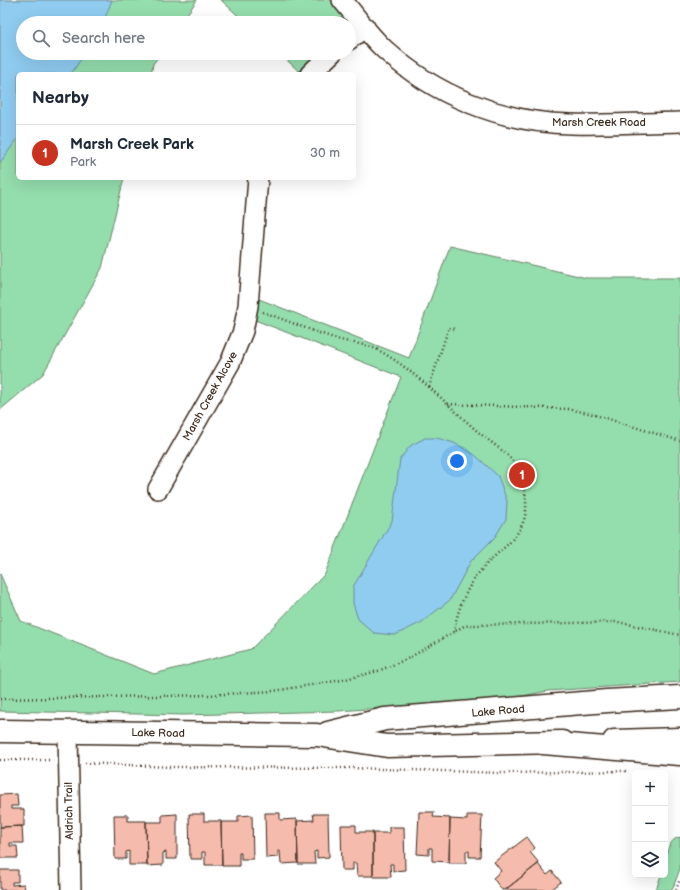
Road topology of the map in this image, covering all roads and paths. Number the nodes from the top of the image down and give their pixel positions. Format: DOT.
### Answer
graph roads {
  1 [pos="342,0"];
  2 [pos="355,16"];
  3 [pos="356,17"];
  4 [pos="364,27"];
  5 [pos="356,34"];
  6 [pos="325,60"];
  7 [pos="312,72"];
  8 [pos="680,122"];
  9 [pos="258,180"];
  10 [pos="248,306"];
  11 [pos="458,330"];
  12 [pos="429,388"];
  13 [pos="448,404"];
  14 [pos="680,441"];
  15 [pos="158,489"];
  16 [pos="454,632"];
  17 [pos="680,635"];
  18 [pos="680,697"];
  19 [pos="0,700"];
  20 [pos="0,731"];
  21 [pos="68,732"];
  22 [pos="317,735"];
  23 [pos="680,739"];
  24 [pos="543,743"];
  25 [pos="680,754"];
  26 [pos="0,760"];
  27 [pos="49,760"];
  28 [pos="91,763"];
  29 [pos="632,770"];
  30 [pos="680,879"];
  31 [pos="71,890"];
  32 [pos="676,890"];
  1 -- 2 [label="street, Marsh Creek Road"];
  3 -- 4 [label="street, Marsh Creek Road"];
  4 -- 5 [label="street"];
  4 -- 8 [label="street, Marsh Creek Road"];
  6 -- 7 [label="street"];
  9 -- 10 [label="street, Marsh Creek Alcove"];
  10 -- 12 [label="path"];
  10 -- 15 [label="street, Marsh Creek Alcove"];
  11 -- 12 [label="path"];
  12 -- 13 [label="path"];
  13 -- 14 [label="path"];
  13 -- 16 [label="path"];
  16 -- 17 [label="path"];
  16 -- 19 [label="path"];
  18 -- 22 [label="street, Lake Road"];
  20 -- 21 [label="street, Lake Road"];
  21 -- 22 [label="street, Lake Road"];
  21 -- 31 [label="street, Aldrich Trail"];
  22 -- 24 [label="street, Lake Road"];
  23 -- 24 [label="street, Lake Road"];
  24 -- 25 [label="street"];
  26 -- 27 [label="path"];
  28 -- 29 [label="path"];
  30 -- 32 [label="path"];
}
